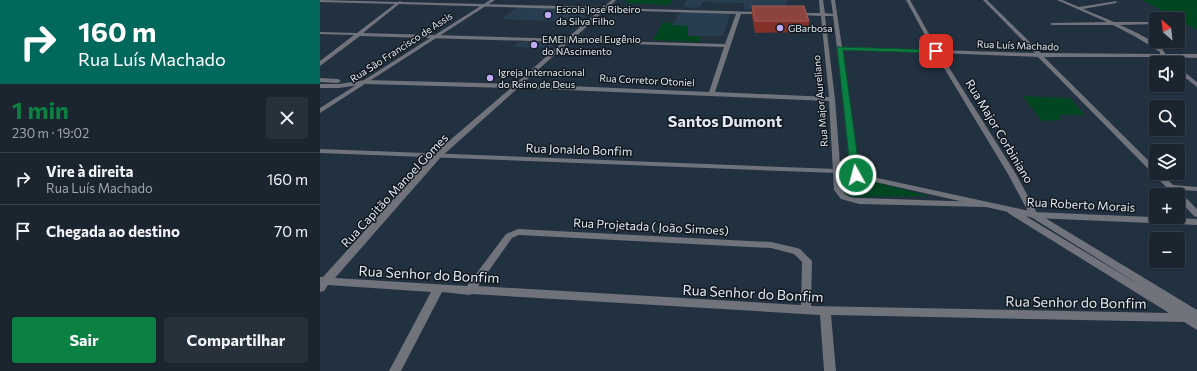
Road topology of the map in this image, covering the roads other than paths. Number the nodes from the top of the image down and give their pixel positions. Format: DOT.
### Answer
graph roads {
  1 [pos="493,0"];
  2 [pos="614,0"];
  3 [pos="821,0"];
  4 [pos="833,0"];
  5 [pos="908,0"];
  6 [pos="985,0"];
  7 [pos="1060,0"];
  8 [pos="320,1"];
  9 [pos="400,2"];
  10 [pos="1116,2"];
  11 [pos="482,6"];
  12 [pos="604,8"];
  13 [pos="1080,8"];
  14 [pos="739,12"];
  15 [pos="769,13"];
  16 [pos="792,14"];
  17 [pos="822,15"];
  18 [pos="835,15"];
  19 [pos="1149,23"];
  20 [pos="1052,24"];
  21 [pos="1115,24"];
  22 [pos="320,33"];
  23 [pos="357,35"];
  24 [pos="436,37"];
  25 [pos="569,40"];
  26 [pos="727,46"];
  27 [pos="839,48"];
  28 [pos="936,51"];
  29 [pos="1039,55"];
  30 [pos="1163,56"];
  31 [pos="1185,56"];
  32 [pos="1197,56"];
  33 [pos="320,64"];
  34 [pos="380,72"];
  35 [pos="1185,75"];
  36 [pos="320,80"];
  37 [pos="365,82"];
  38 [pos="1197,84"];
  39 [pos="320,86"];
  40 [pos="518,86"];
  41 [pos="711,94"];
  42 [pos="832,99"];
  43 [pos="320,111"];
  44 [pos="320,151"];
  45 [pos="438,155"];
  46 [pos="1149,166"];
  47 [pos="836,171"];
  48 [pos="856,175"];
  49 [pos="1164,180"];
  50 [pos="1171,187"];
  51 [pos="1197,189"];
  52 [pos="983,205"];
  53 [pos="1011,211"];
  54 [pos="1197,214"];
  55 [pos="1034,215"];
  56 [pos="1197,222"];
  57 [pos="322,284"];
  58 [pos="438,289"];
  59 [pos="469,291"];
  60 [pos="806,310"];
  61 [pos="826,311"];
  62 [pos="1197,315"];
  63 [pos="1184,318"];
  64 [pos="1197,325"];
  65 [pos="395,371"];
  66 [pos="830,371"];
  1 -- 11 [label="street, Rua São Francisco de Assis"];
  2 -- 12 [label="street, Rua Capitão Manoel Gomes"];
  3 -- 17 [label="street, Rua Major Aureliano"];
  4 -- 18 [label="street"];
  5 -- 28 [label="street, Rua Major Corbiniano"];
  6 -- 29 [label="street"];
  7 -- 13 [label="street"];
  8 -- 9 [label="street"];
  9 -- 11 [label="street"];
  9 -- 23 [label="street"];
  10 -- 13 [label="street"];
  11 -- 12 [label="street"];
  11 -- 24 [label="street, Rua São Francisco de Assis"];
  12 -- 14 [label="street"];
  12 -- 25 [label="street, Rua Capitão Manoel Gomes"];
  13 -- 21 [label="street"];
  14 -- 15 [label="street"];
  14 -- 26 [label="street"];
  16 -- 17 [label="street"];
  17 -- 18 [label="street"];
  17 -- 42 [label="street, Rua Major Aureliano"];
  18 -- 27 [label="street"];
  19 -- 21 [label="street"];
  20 -- 21 [label="street"];
  21 -- 30 [label="street"];
  22 -- 23 [label="street"];
  23 -- 24 [label="street"];
  23 -- 33 [label="street"];
  24 -- 25 [label="street"];
  24 -- 34 [label="street, Rua São Francisco de Assis"];
  25 -- 26 [label="street"];
  25 -- 40 [label="street, Rua Capitão Manoel Gomes"];
  26 -- 41 [label="street"];
  27 -- 28 [label="street, Rua Luís Machado"];
  27 -- 48 [label="street"];
  28 -- 29 [label="street, Rua Luís Machado"];
  28 -- 55 [label="street, Rua Major Corbiniano"];
  29 -- 30 [label="street, Rua Luís Machado"];
  29 -- 46 [label="street"];
  31 -- 32 [label="street, Rua Luís Machado"];
  34 -- 36 [label="street"];
  34 -- 37 [label="street, Rua São Francisco de Assis"];
  35 -- 38 [label="street"];
  37 -- 39 [label="street, Rua Corretor Otoniel"];
  37 -- 40 [label="street, Rua Corretor Otoniel"];
  37 -- 43 [label="street, Rua São Francisco de Assis"];
  40 -- 41 [label="street, Rua Corretor Otoniel"];
  40 -- 45 [label="street, Rua Capitão Manoel Gomes"];
  41 -- 42 [label="street, Rua Corretor Otoniel"];
  42 -- 47 [label="street, Rua Major Aureliano"];
  44 -- 45 [label="street, Rua Jonaldo Bonfim"];
  45 -- 47 [label="street, Rua Jonaldo Bonfim"];
  45 -- 57 [label="street, Rua Capitão Manoel Gomes"];
  47 -- 48 [label="street"];
  47 -- 52 [label="street, Rua Major Aureliano"];
  48 -- 52 [label="street"];
  49 -- 50 [label="street"];
  50 -- 51 [label="street"];
  50 -- 54 [label="street"];
  52 -- 53 [label="street"];
  53 -- 55 [label="street, Rua Roberto Morais"];
  53 -- 63 [label="street"];
  55 -- 56 [label="street, Rua Roberto Morais"];
  55 -- 62 [label="street"];
  57 -- 58 [label="street, Rua Senhor do Bonfim"];
  58 -- 59 [label="street, Rua Senhor do Bonfim"];
  58 -- 65 [label="street"];
  59 -- 60 [label="street, Rua Senhor do Bonfim"];
  59 -- 60 [label="street, Rua Projetada ( João Simoes)"];
  60 -- 61 [label="street, Rua Senhor do Bonfim"];
  61 -- 63 [label="street, Rua Senhor do Bonfim"];
  61 -- 66 [label="street"];
  63 -- 64 [label="street"];
}
